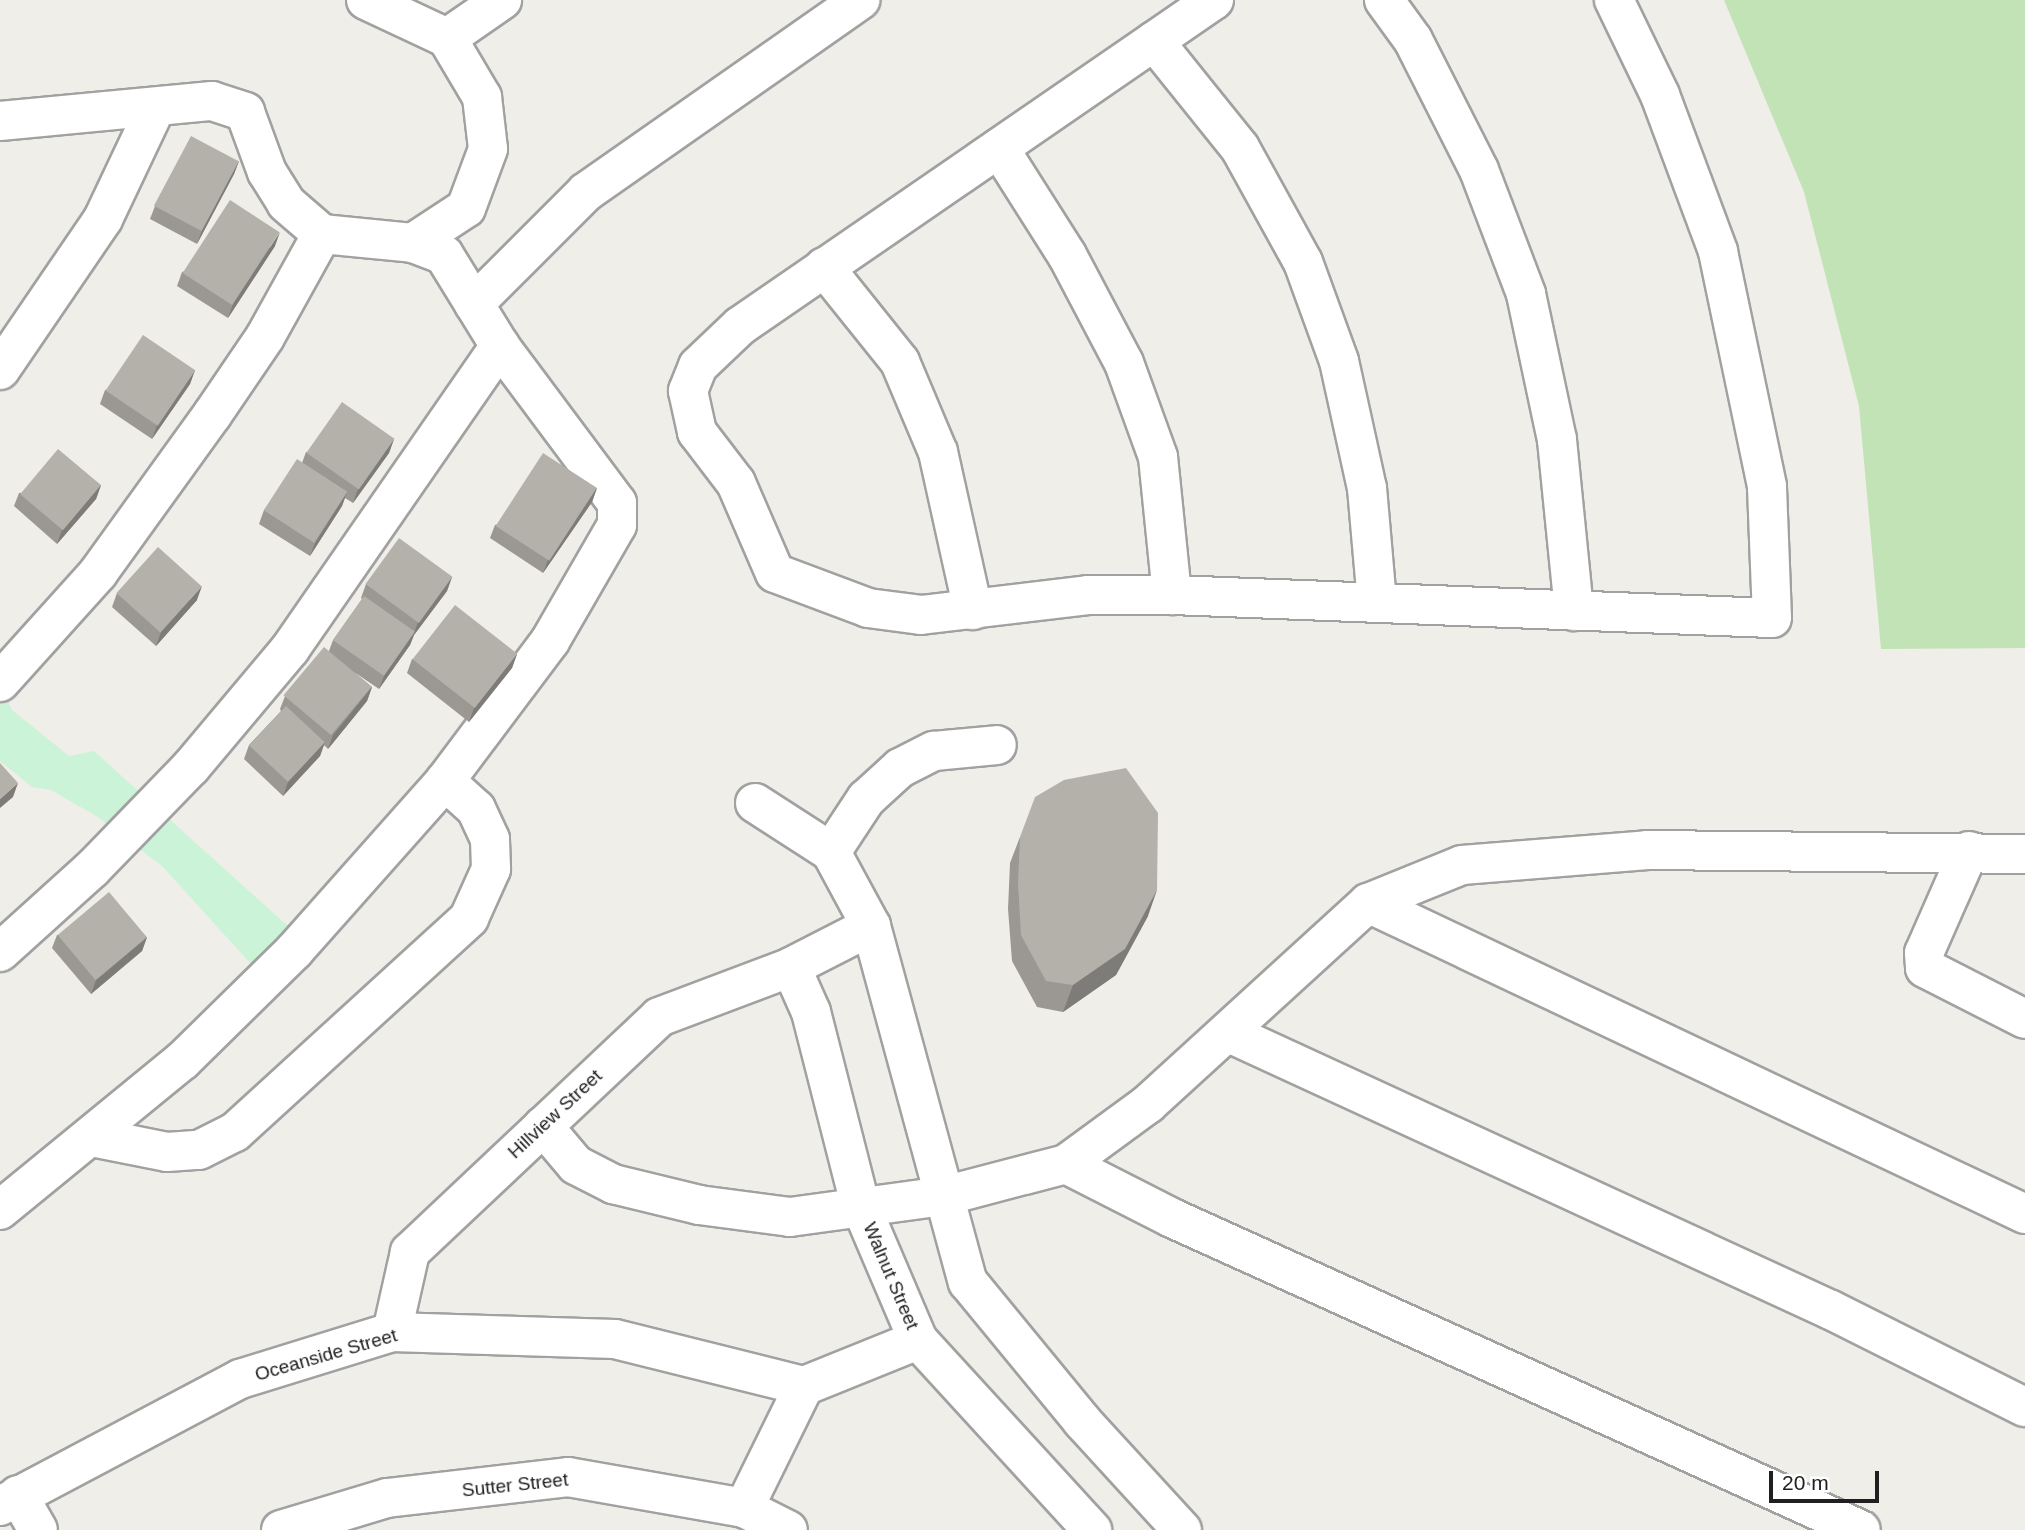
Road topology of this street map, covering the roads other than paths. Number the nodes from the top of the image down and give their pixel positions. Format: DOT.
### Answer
graph roads {
  1 [pos="366,0"];
  2 [pos="502,0"];
  3 [pos="860,0"];
  4 [pos="1214,0"];
  5 [pos="1384,0"];
  6 [pos="1614,0"];
  7 [pos="447,38"];
  8 [pos="1154,41"];
  9 [pos="155,109"];
  10 [pos="0,121"];
  11 [pos="999,148"];
  12 [pos="322,234"];
  13 [pos="413,243"];
  14 [pos="824,267"];
  15 [pos="474,304"];
  16 [pos="500,346"];
  17 [pos="0,370"];
  18 [pos="1172,595"];
  19 [pos="1377,603"];
  20 [pos="973,610"];
  21 [pos="1574,611"];
  22 [pos="0,682"];
  23 [pos="997,745"];
  24 [pos="445,781"];
  25 [pos="755,803"];
  26 [pos="1969,851"];
  27 [pos="831,852"];
  28 [pos="2025,854"];
  29 [pos="1368,903"];
  30 [pos="871,926"];
  31 [pos="0,952"];
  32 [pos="790,967"];
  33 [pos="2025,1019"];
  34 [pos="1229,1033"];
  35 [pos="543,1126"];
  36 [pos="92,1137"];
  37 [pos="1066,1164"];
  38 [pos="944,1196"];
  39 [pos="860,1204"];
  40 [pos="0,1210"];
  41 [pos="2025,1214"];
  42 [pos="391,1332"];
  43 [pos="918,1340"];
  44 [pos="804,1386"];
  45 [pos="2025,1407"];
  46 [pos="9,1500"];
  47 [pos="744,1508"];
  48 [pos="38,1530"];
  49 [pos="281,1530"];
  50 [pos="788,1530"];
  51 [pos="1091,1530"];
  52 [pos="1182,1530"];
  53 [pos="1861,1530"];
  1 -- 7 [label="street"];
  2 -- 7 [label="street"];
  3 -- 15 [label="street"];
  4 -- 8 [label="street"];
  5 -- 21 [label="street"];
  6 -- 21 [label="street"];
  7 -- 13 [label="street"];
  8 -- 11 [label="street"];
  8 -- 19 [label="street"];
  9 -- 10 [label="street"];
  9 -- 12 [label="street"];
  9 -- 17 [label="street"];
  11 -- 14 [label="street"];
  11 -- 18 [label="street"];
  12 -- 13 [label="street"];
  12 -- 22 [label="street"];
  13 -- 15 [label="street"];
  14 -- 20 [label="street"];
  14 -- 20 [label="street"];
  15 -- 16 [label="street"];
  16 -- 24 [label="street"];
  16 -- 31 [label="street"];
  18 -- 19 [label="street"];
  18 -- 20 [label="street"];
  19 -- 21 [label="street"];
  23 -- 27 [label="street"];
  24 -- 36 [label="street"];
  24 -- 36 [label="street"];
  25 -- 27 [label="street"];
  26 -- 28 [label="street"];
  26 -- 29 [label="street"];
  26 -- 33 [label="street"];
  27 -- 30 [label="street"];
  29 -- 34 [label="street"];
  29 -- 41 [label="street"];
  30 -- 32 [label="street, Hillview Street"];
  30 -- 38 [label="street"];
  32 -- 35 [label="street, Hillview Street"];
  32 -- 39 [label="street, Walnut Street"];
  34 -- 37 [label="street"];
  34 -- 45 [label="street"];
  35 -- 39 [label="street"];
  35 -- 42 [label="street, Hillview Street"];
  36 -- 40 [label="street"];
  37 -- 38 [label="street"];
  37 -- 53 [label="street"];
  38 -- 39 [label="street"];
  38 -- 52 [label="street"];
  39 -- 43 [label="street, Walnut Street"];
  42 -- 44 [label="street, Oceanside Street"];
  42 -- 46 [label="street, Oceanside Street"];
  43 -- 44 [label="street"];
  43 -- 51 [label="street, Walnut Street"];
  44 -- 47 [label="street"];
  46 -- 48 [label="street"];
  47 -- 49 [label="street, Sutter Street"];
  47 -- 50 [label="street, Sutter Street"];
}
